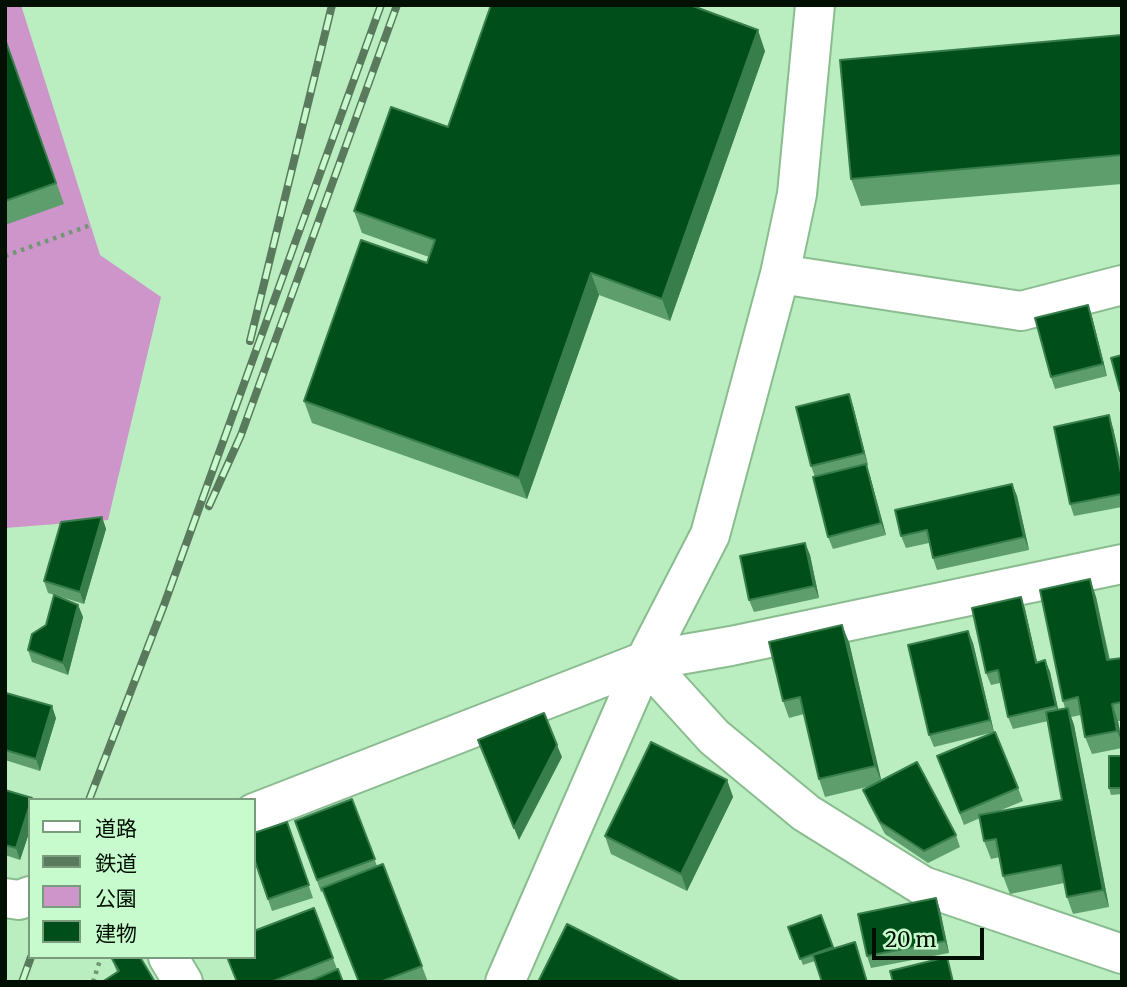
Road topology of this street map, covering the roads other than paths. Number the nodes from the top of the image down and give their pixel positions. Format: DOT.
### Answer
graph roads {
  1 [pos="815,5"];
  2 [pos="780,274"];
  3 [pos="1122,285"];
  4 [pos="1122,564"];
  5 [pos="645,661"];
  6 [pos="256,812"];
  7 [pos="28,897"];
  8 [pos="5,898"];
  9 [pos="1122,954"];
  10 [pos="169,959"];
  11 [pos="183,982"];
  12 [pos="505,982"];
  1 -- 2 [label="street"];
  2 -- 3 [label="street"];
  2 -- 5 [label="street"];
  4 -- 5 [label="street"];
  5 -- 6 [label="street"];
  5 -- 9 [label="street"];
  5 -- 12 [label="street"];
  7 -- 8 [label="street"];
  10 -- 11 [label="street"];
}
